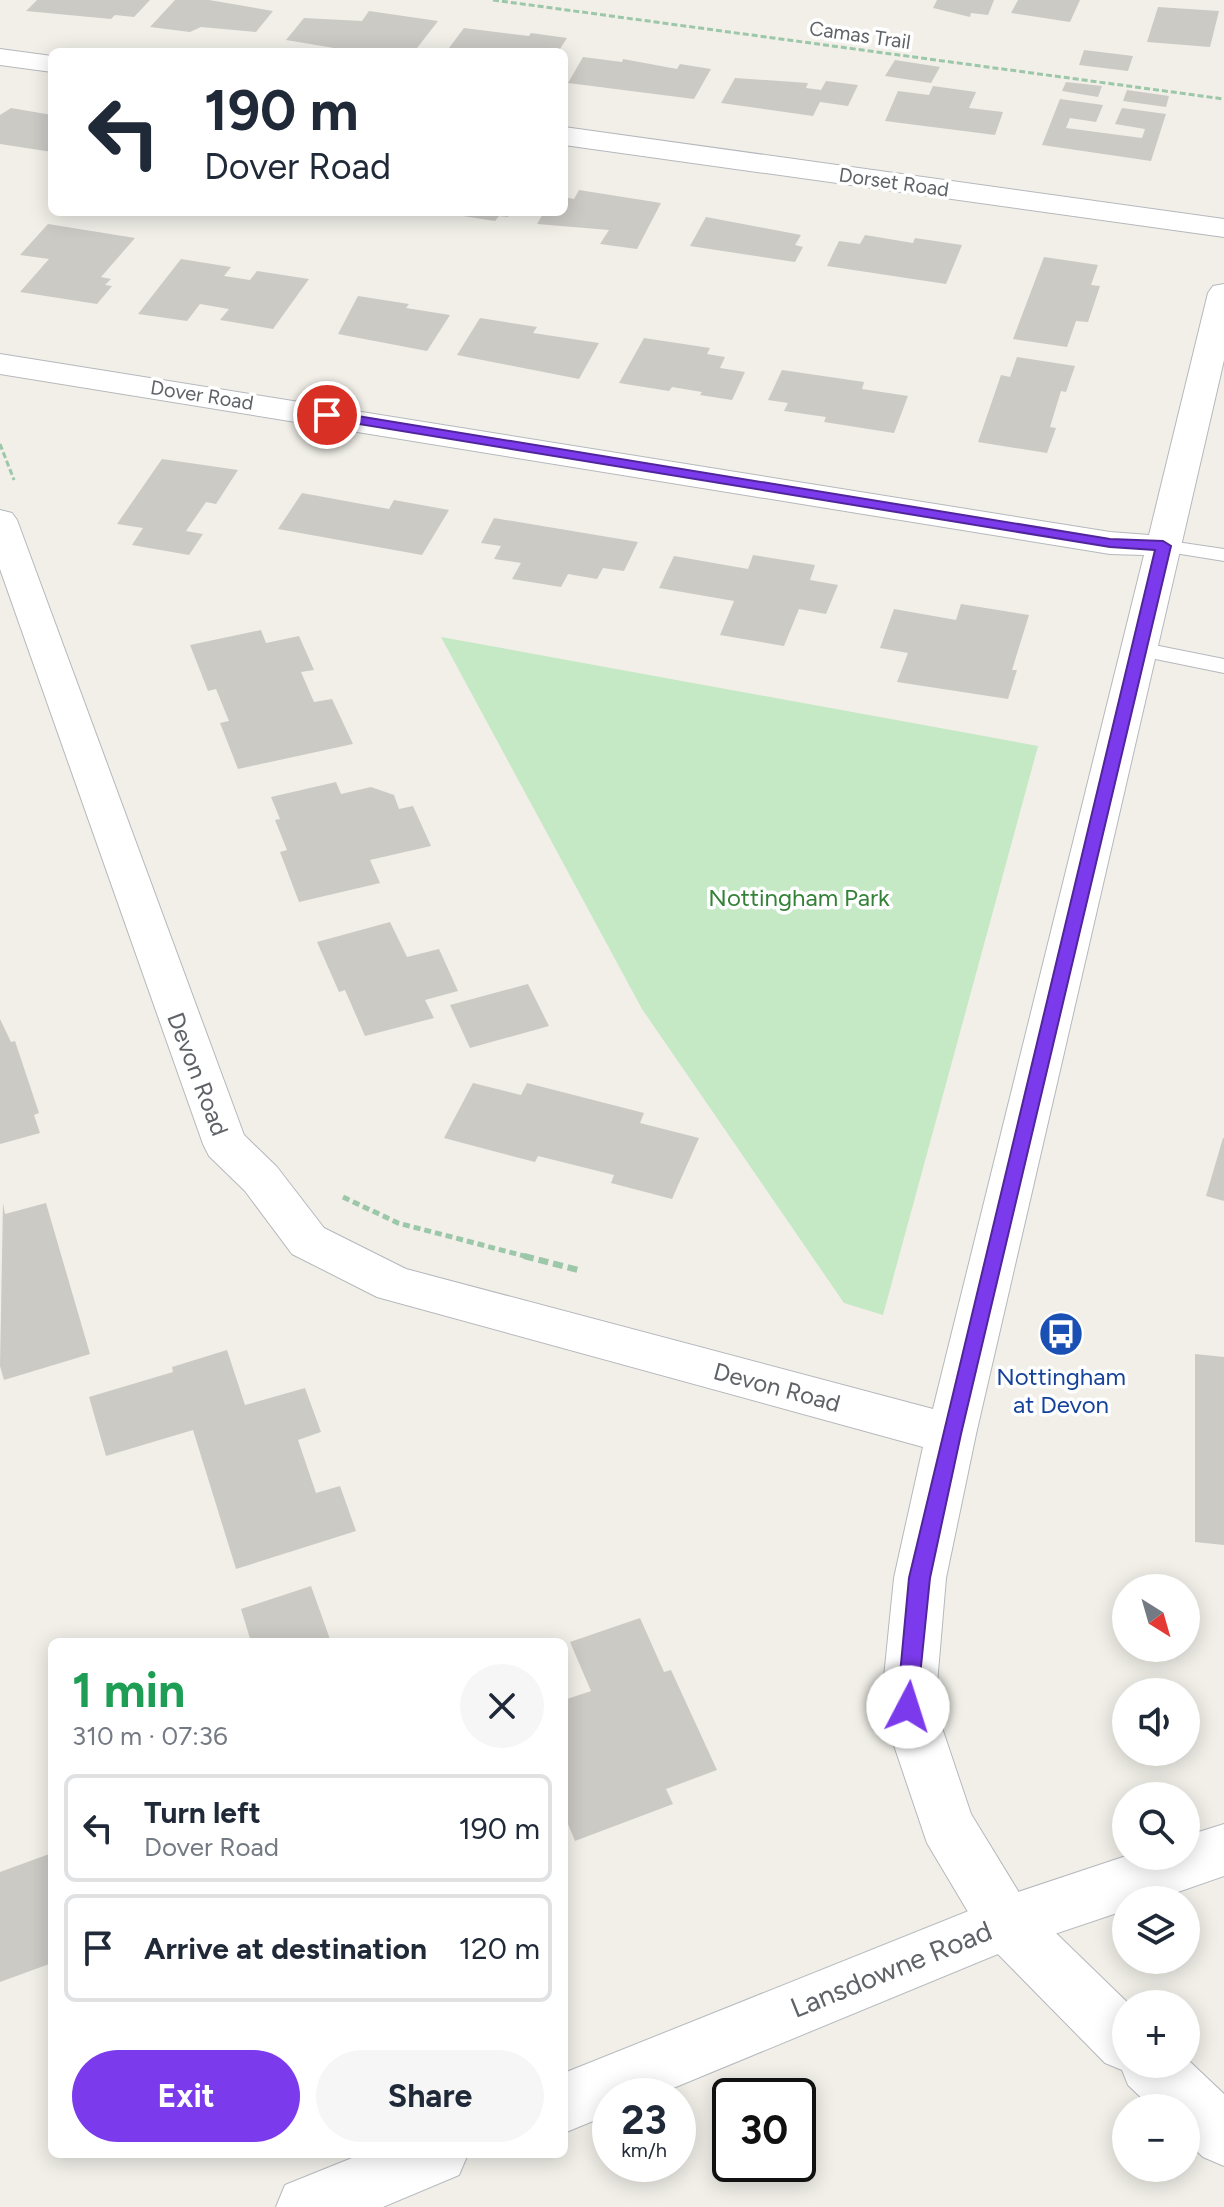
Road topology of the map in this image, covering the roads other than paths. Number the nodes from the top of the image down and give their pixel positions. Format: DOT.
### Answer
graph roads {
  1 [pos="0,57"];
  2 [pos="48,63"];
  3 [pos="568,137"];
  4 [pos="1224,228"];
  5 [pos="1224,297"];
  6 [pos="0,364"];
  7 [pos="8,504"];
  8 [pos="1163,546"];
  9 [pos="1224,555"];
  10 [pos="1139,649"];
  11 [pos="1224,666"];
  12 [pos="951,1434"];
  13 [pos="1224,1850"];
  14 [pos="1006,1923"];
  15 [pos="1112,2028"];
  16 [pos="1164,2078"];
  17 [pos="568,2101"];
  18 [pos="1224,2136"];
  19 [pos="428,2158"];
  20 [pos="307,2207"];
  1 -- 2 [label="street"];
  3 -- 4 [label="street, Dorset Road"];
  5 -- 8 [label="street"];
  6 -- 8 [label="street, Dover Road"];
  7 -- 12 [label="street, Devon Road"];
  8 -- 9 [label="lane"];
  8 -- 10 [label="street"];
  10 -- 11 [label="lane"];
  10 -- 12 [label="street"];
  12 -- 14 [label="street"];
  13 -- 14 [label="street, Lansdowne Road"];
  14 -- 15 [label="street"];
  14 -- 17 [label="street, Lansdowne Road"];
  16 -- 18 [label="street"];
  19 -- 20 [label="street"];
}
